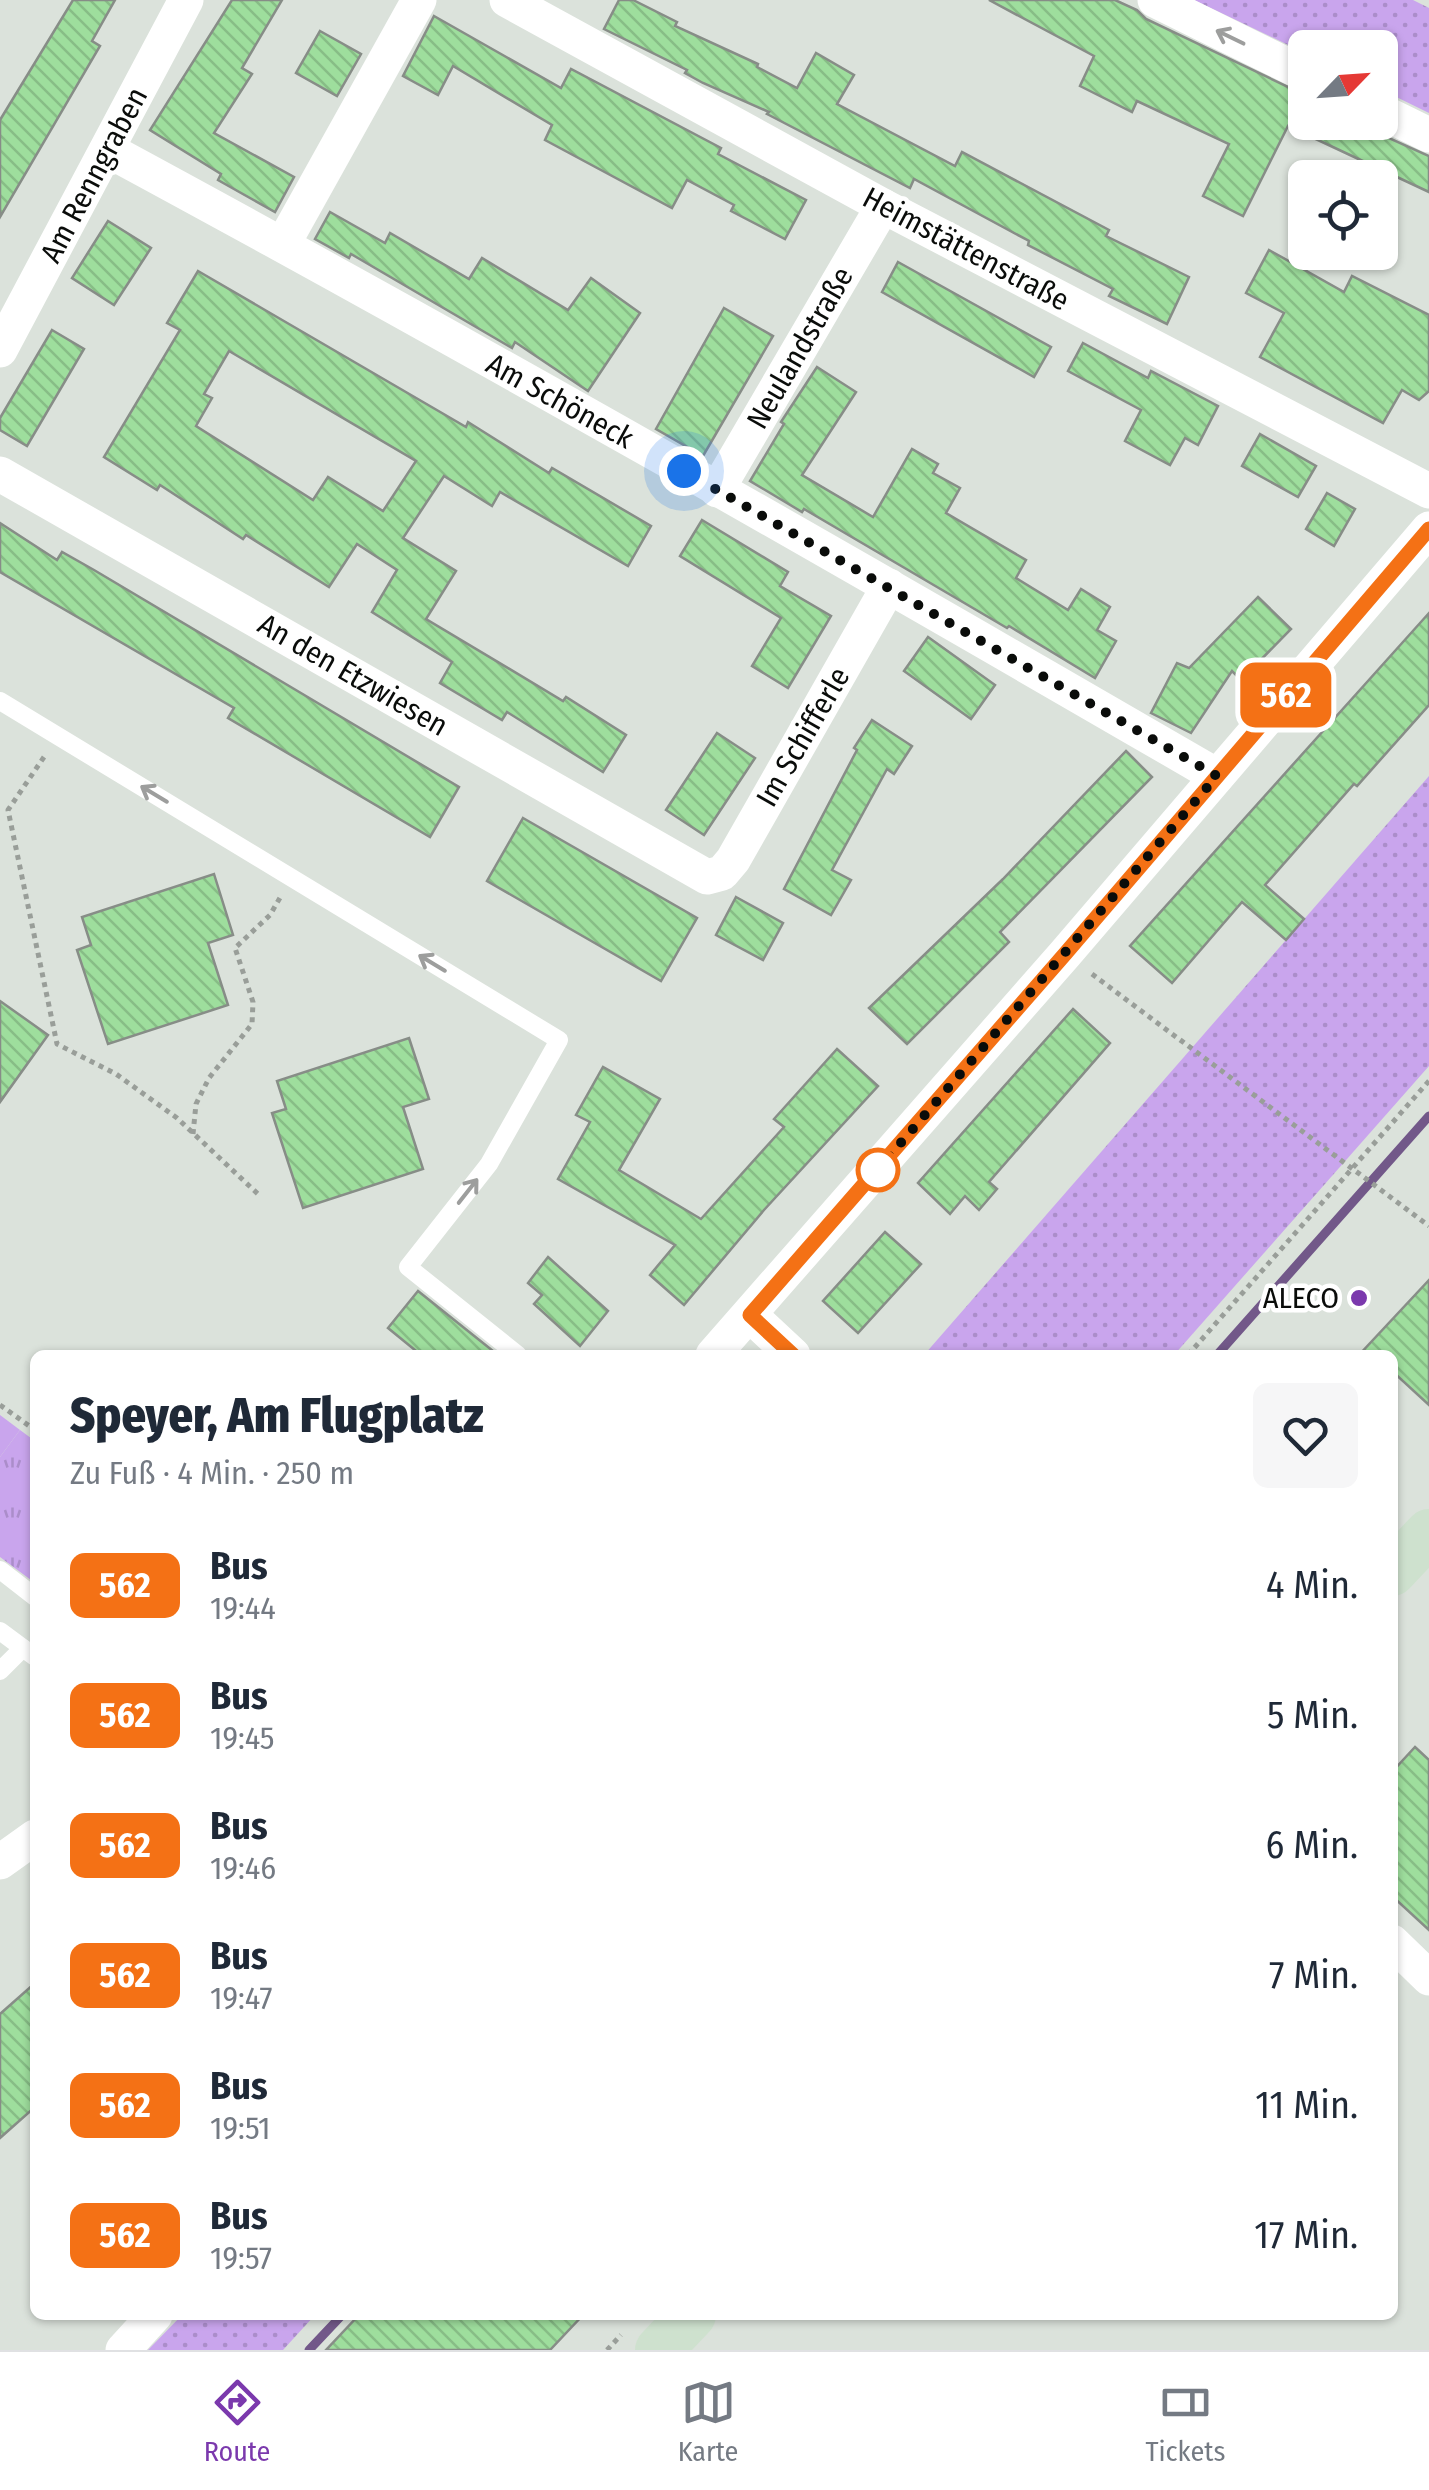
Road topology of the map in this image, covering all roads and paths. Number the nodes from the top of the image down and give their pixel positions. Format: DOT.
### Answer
graph roads {
  1 [pos="186,0"];
  2 [pos="419,0"];
  3 [pos="507,0"];
  4 [pos="1155,0"];
  5 [pos="1288,66"];
  6 [pos="1398,120"];
  7 [pos="1429,135"];
  8 [pos="108,150"];
  9 [pos="883,206"];
  10 [pos="283,244"];
  11 [pos="0,350"];
  12 [pos="0,474"];
  13 [pos="718,490"];
  14 [pos="1429,491"];
  15 [pos="1429,528"];
  16 [pos="890,586"];
  17 [pos="0,702"];
  18 [pos="35,772"];
  19 [pos="1217,776"];
  20 [pos="707,877"];
  21 [pos="270,916"];
  22 [pos="1065,954"];
  23 [pos="1429,1081"];
  24 [pos="193,1134"];
  25 [pos="1358,1171"];
  26 [pos="259,1195"];
  27 [pos="1429,1226"];
  28 [pos="750,1315"];
  29 [pos="512,1350"];
  30 [pos="718,1350"];
  31 [pos="788,1350"];
  32 [pos="1193,1350"];
  33 [pos="0,1405"];
  34 [pos="30,1426"];
  35 [pos="1429,1533"];
  36 [pos="1398,1566"];
  37 [pos="0,1570"];
  38 [pos="30,1593"];
  39 [pos="0,1630"];
  40 [pos="29,1652"];
  41 [pos="0,1671"];
  42 [pos="30,1841"];
  43 [pos="0,1862"];
  44 [pos="1398,1948"];
  45 [pos="1429,1978"];
  46 [pos="151,2320"];
  47 [pos="687,2320"];
  48 [pos="123,2350"];
  49 [pos="660,2350"];
  1 -- 8 [label="street, Am Renngraben"];
  2 -- 10 [label="street"];
  3 -- 9 [label="street, Heimstättenstraße"];
  5 -- 4 [label="street, one-way"];
  6 -- 7 [label="street"];
  8 -- 10 [label="street, Am Schöneck"];
  8 -- 11 [label="street, Am Renngraben"];
  9 -- 13 [label="street, Neulandstraße"];
  9 -- 14 [label="street, Heimstättenstraße"];
  10 -- 13 [label="street, Am Schöneck"];
  12 -- 20 [label="street, An den Etzwiesen"];
  13 -- 16 [label="street, Am Schöneck"];
  15 -- 19 [label="street"];
  16 -- 19 [label="street, Am Schöneck"];
  16 -- 20 [label="street, Im Schifferle"];
  29 -- 17 [label="lane, one-way"];
  18 -- 24 [label="path"];
  19 -- 22 [label="street"];
  21 -- 24 [label="path"];
  22 -- 25 [label="path"];
  22 -- 28 [label="street"];
  23 -- 25 [label="path"];
  24 -- 26 [label="path"];
  25 -- 27 [label="path"];
  25 -- 32 [label="path"];
  28 -- 30 [label="street"];
  28 -- 31 [label="street"];
  33 -- 34 [label="path"];
  35 -- 36 [label="street"];
  37 -- 38 [label="lane"];
  39 -- 40 [label="lane"];
  40 -- 41 [label="lane"];
  42 -- 43 [label="street"];
  44 -- 45 [label="street"];
  46 -- 48 [label="street"];
  47 -- 49 [label="street"];
}
